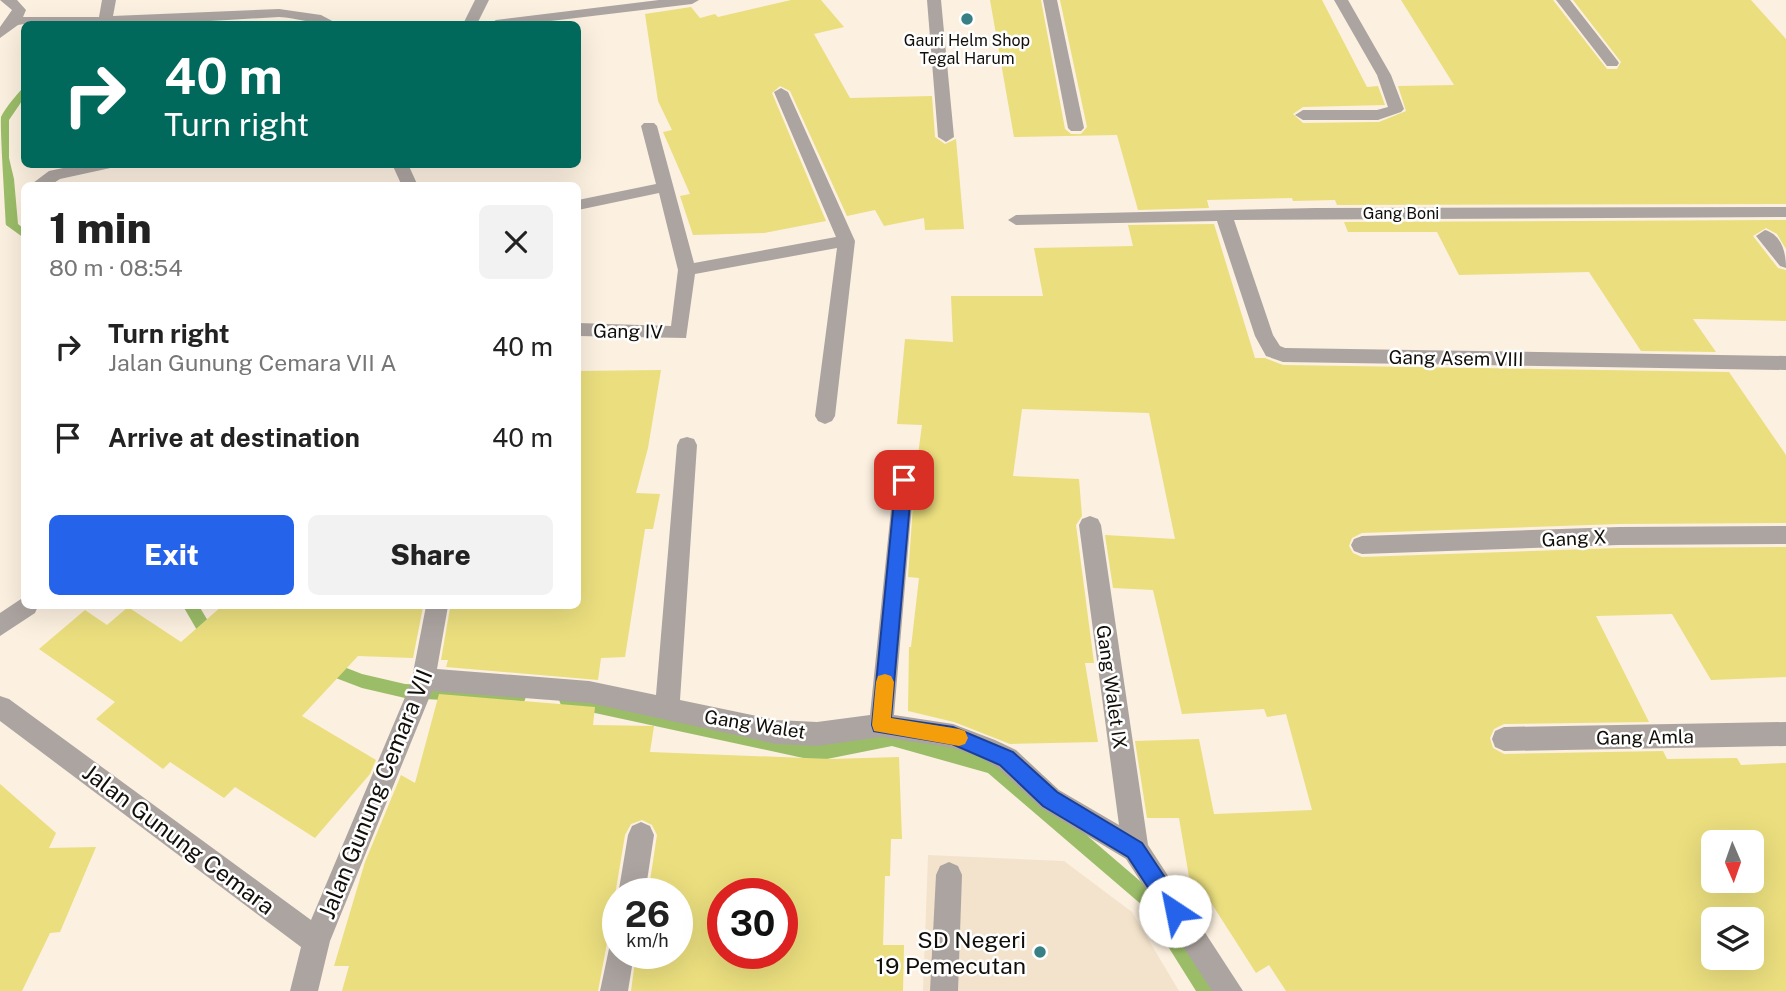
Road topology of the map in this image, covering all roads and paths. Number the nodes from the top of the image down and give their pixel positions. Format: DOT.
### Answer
graph roads {
  1 [pos="5,0"];
  2 [pos="109,0"];
  3 [pos="252,0"];
  4 [pos="482,0"];
  5 [pos="692,0"];
  6 [pos="934,0"];
  7 [pos="1050,0"];
  8 [pos="1341,0"];
  9 [pos="1563,0"];
  10 [pos="243,14"];
  11 [pos="14,21"];
  12 [pos="99,21"];
  13 [pos="191,21"];
  14 [pos="325,21"];
  15 [pos="472,21"];
  16 [pos="520,21"];
  17 [pos="0,34"];
  18 [pos="1612,63"];
  19 [pos="781,92"];
  20 [pos="1303,115"];
  21 [pos="649,127"];
  22 [pos="1076,128"];
  23 [pos="946,137"];
  24 [pos="89,168"];
  25 [pos="44,182"];
  26 [pos="664,187"];
  27 [pos="581,204"];
  28 [pos="1786,212"];
  29 [pos="1223,214"];
  30 [pos="1016,220"];
  31 [pos="1765,236"];
  32 [pos="846,241"];
  33 [pos="1786,262"];
  34 [pos="687,270"];
  35 [pos="581,330"];
  36 [pos="1786,363"];
  37 [pos="825,416"];
  38 [pos="687,445"];
  39 [pos="904,480"];
  40 [pos="1090,525"];
  41 [pos="1786,535"];
  42 [pos="1362,545"];
  43 [pos="23,609"];
  44 [pos="436,609"];
  45 [pos="0,626"];
  46 [pos="423,681"];
  47 [pos="0,707"];
  48 [pos="667,709"];
  49 [pos="881,725"];
  50 [pos="1786,734"];
  51 [pos="1504,739"];
  52 [pos="641,835"];
  53 [pos="1135,850"];
  54 [pos="949,875"];
  55 [pos="634,878"];
  56 [pos="317,941"];
  57 [pos="618,969"];
  58 [pos="304,991"];
  59 [pos="614,991"];
  60 [pos="944,991"];
  61 [pos="1229,991"];
  1 -- 11 [label="street"];
  2 -- 12 [label="street"];
  3 -- 10 [label="street"];
  4 -- 15 [label="street"];
  5 -- 16 [label="street"];
  6 -- 23 [label="street"];
  7 -- 22 [label="street"];
  8 -- 20 [label="street"];
  9 -- 18 [label="street"];
  10 -- 13 [label="street"];
  10 -- 14 [label="street"];
  11 -- 12 [label="street"];
  11 -- 17 [label="street"];
  19 -- 32 [label="street"];
  21 -- 26 [label="street"];
  24 -- 25 [label="street"];
  26 -- 27 [label="street"];
  26 -- 34 [label="street"];
  28 -- 29 [label="street, Gang Boni"];
  29 -- 30 [label="street, Gang Boni"];
  29 -- 36 [label="street, Gang Asem VIII"];
  31 -- 33 [label="street"];
  32 -- 34 [label="street"];
  32 -- 37 [label="street"];
  34 -- 35 [label="street, Gang IV"];
  38 -- 48 [label="street"];
  39 -- 49 [label="street"];
  40 -- 53 [label="street, Gang Walet IX"];
  41 -- 42 [label="street, Gang X"];
  43 -- 45 [label="street"];
  44 -- 46 [label="street, Jalan Gunung Cemara VII"];
  46 -- 48 [label="street, Gang Walet"];
  46 -- 56 [label="street, Jalan Gunung Cemara VII"];
  47 -- 56 [label="street, Jalan Gunung Cemara"];
  48 -- 49 [label="street, Gang Walet"];
  49 -- 53 [label="street, Gang Walet"];
  50 -- 51 [label="street, Gang Amla"];
  52 -- 55 [label="street"];
  53 -- 61 [label="street, Gang Walet"];
  54 -- 60 [label="street"];
  56 -- 58 [label="street"];
  57 -- 59 [label="street"];
}
